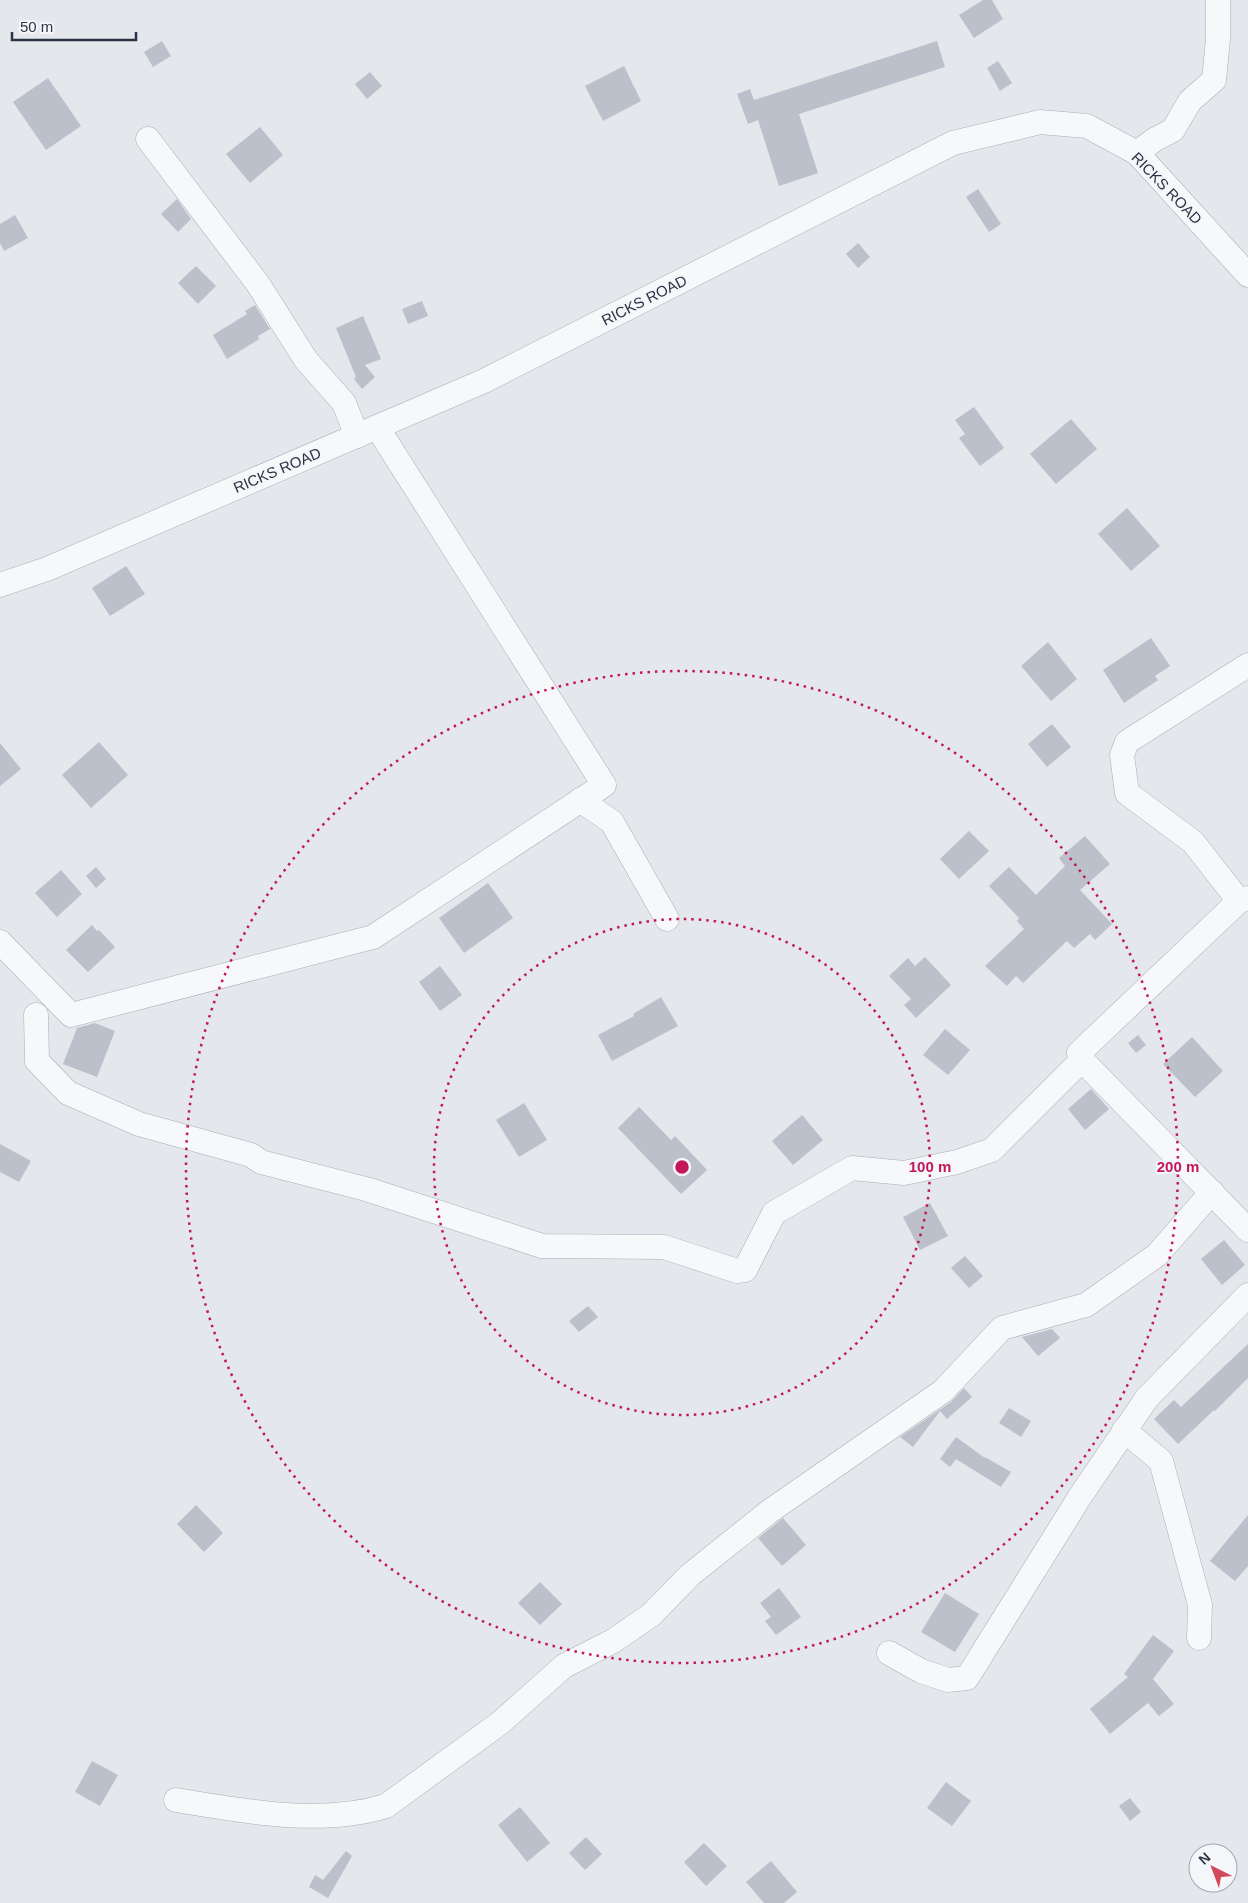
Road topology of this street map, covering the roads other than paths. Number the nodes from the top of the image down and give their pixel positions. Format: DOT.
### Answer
graph roads {
  1 [pos="1218,0"];
  2 [pos="148,139"];
  3 [pos="1137,153"];
  4 [pos="1248,276"];
  5 [pos="367,432"];
  6 [pos="0,585"];
  7 [pos="1248,664"];
  8 [pos="580,800"];
  9 [pos="1243,899"];
  10 [pos="667,919"];
  11 [pos="0,942"];
  12 [pos="36,1015"];
  13 [pos="1082,1060"];
  14 [pos="1212,1192"];
  15 [pos="1248,1230"];
  16 [pos="1248,1295"];
  17 [pos="1124,1430"];
  18 [pos="1200,1638"];
  19 [pos="890,1653"];
  20 [pos="176,1800"];
  1 -- 3 [label="street"];
  2 -- 5 [label="street"];
  3 -- 4 [label="street, RICKS ROAD"];
  3 -- 5 [label="street, RICKS ROAD"];
  5 -- 6 [label="street, RICKS ROAD"];
  5 -- 8 [label="street"];
  7 -- 9 [label="street"];
  8 -- 10 [label="street"];
  8 -- 11 [label="street"];
  9 -- 13 [label="street"];
  12 -- 13 [label="street"];
  13 -- 14 [label="street"];
  14 -- 15 [label="street"];
  14 -- 20 [label="street"];
  16 -- 17 [label="street"];
  17 -- 18 [label="street"];
  17 -- 19 [label="street"];
}
